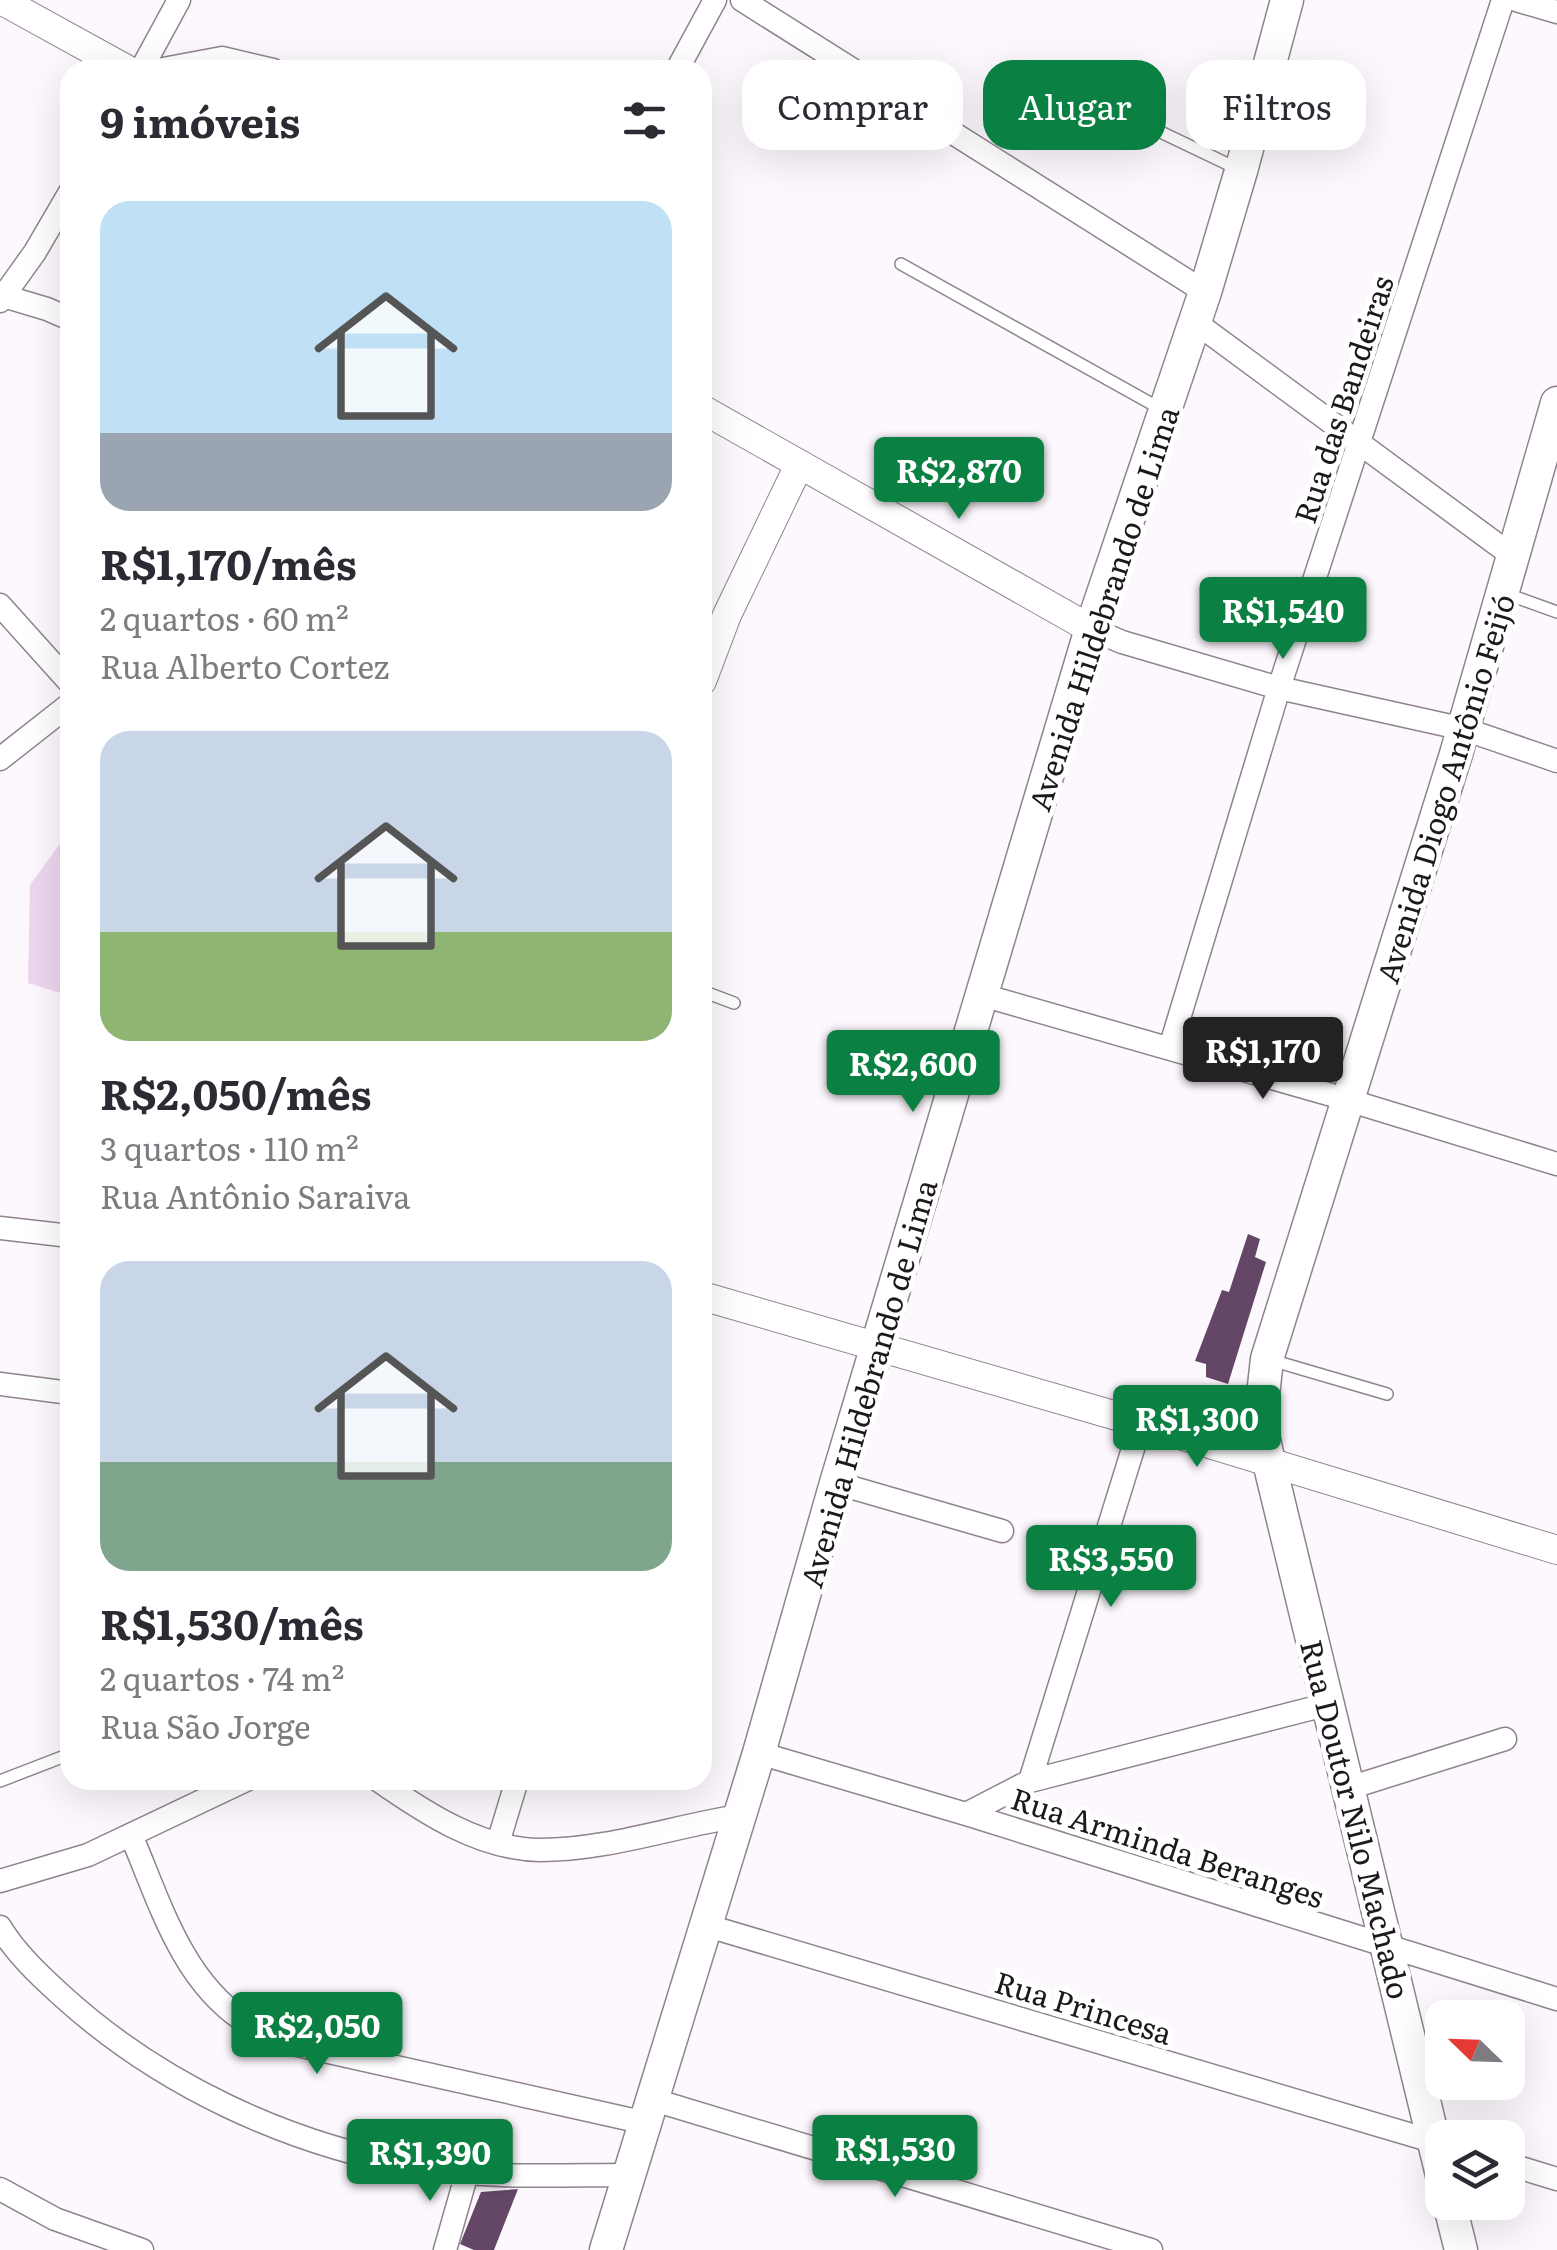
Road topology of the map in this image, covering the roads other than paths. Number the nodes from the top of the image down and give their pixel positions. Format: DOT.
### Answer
graph roads {
  1 [pos="1,0"];
  2 [pos="178,0"];
  3 [pos="715,0"];
  4 [pos="742,0"];
  5 [pos="1287,0"];
  6 [pos="1503,0"];
  7 [pos="1516,0"];
  8 [pos="1557,12"];
  9 [pos="110,60"];
  10 [pos="145,60"];
  11 [pos="682,60"];
  12 [pos="1166,135"];
  13 [pos="1241,170"];
  14 [pos="60,208"];
  15 [pos="900,264"];
  16 [pos="2,298"];
  17 [pos="1200,307"];
  18 [pos="60,316"];
  19 [pos="1557,403"];
  20 [pos="1165,412"];
  21 [pos="712,415"];
  22 [pos="1360,442"];
  23 [pos="799,465"];
  24 [pos="1514,556"];
  25 [pos="1502,593"];
  26 [pos="0,605"];
  27 [pos="1557,612"];
  28 [pos="727,616"];
  29 [pos="712,627"];
  30 [pos="1092,629"];
  31 [pos="712,654"];
  32 [pos="60,672"];
  33 [pos="1278,688"];
  34 [pos="60,712"];
  35 [pos="1464,729"];
  36 [pos="0,759"];
  37 [pos="1557,761"];
  38 [pos="712,995"];
  39 [pos="982,995"];
  40 [pos="734,1003"];
  41 [pos="1170,1048"];
  42 [pos="1350,1100"];
  43 [pos="1557,1164"];
  44 [pos="0,1228"];
  45 [pos="60,1235"];
  46 [pos="712,1299"];
  47 [pos="878,1347"];
  48 [pos="1267,1359"];
  49 [pos="0,1384"];
  50 [pos="60,1392"];
  51 [pos="1387,1394"];
  52 [pos="1142,1424"];
  53 [pos="1269,1462"];
  54 [pos="836,1483"];
  55 [pos="1002,1531"];
  56 [pos="1557,1550"];
  57 [pos="1329,1704"];
  58 [pos="1506,1739"];
  59 [pos="759,1754"];
  60 [pos="60,1758"];
  61 [pos="1030,1781"];
  62 [pos="0,1782"];
  63 [pos="1349,1788"];
  64 [pos="225,1790"];
  65 [pos="392,1790"];
  66 [pos="514,1790"];
  67 [pos="966,1814"];
  68 [pos="740,1816"];
  69 [pos="132,1835"];
  70 [pos="498,1843"];
  71 [pos="0,1881"];
  72 [pos="0,1926"];
  73 [pos="708,1926"];
  74 [pos="1387,1947"];
  75 [pos="1557,1999"];
  76 [pos="650,2111"];
  77 [pos="1432,2120"];
  78 [pos="1425,2138"];
  79 [pos="1525,2169"];
  80 [pos="466,2173"];
  81 [pos="629,2174"];
  82 [pos="1557,2179"];
  83 [pos="0,2189"];
  84 [pos="1454,2220"];
  85 [pos="142,2250"];
  86 [pos="445,2250"];
  87 [pos="606,2250"];
  88 [pos="1151,2250"];
  89 [pos="1461,2250"];
  1 -- 9 [label="street"];
  2 -- 10 [label="street"];
  3 -- 11 [label="street"];
  4 -- 17 [label="street"];
  5 -- 13 [label="main road, Avenida Hildebrando de Lima"];
  6 -- 22 [label="street, Rua das Bandeiras"];
  7 -- 8 [label="street"];
  12 -- 13 [label="lane"];
  13 -- 17 [label="main road, Avenida Hildebrando de Lima"];
  14 -- 16 [label="street"];
  15 -- 20 [label="lane"];
  16 -- 18 [label="street"];
  17 -- 20 [label="main road, Avenida Hildebrando de Lima"];
  17 -- 22 [label="street"];
  19 -- 24 [label="main road, Avenida Diogo Antônio Feijó"];
  20 -- 30 [label="main road, Avenida Hildebrando de Lima"];
  21 -- 23 [label="street"];
  22 -- 24 [label="street"];
  22 -- 33 [label="street, Rua das Bandeiras"];
  23 -- 28 [label="street"];
  23 -- 30 [label="street"];
  24 -- 25 [label="main road, Avenida Diogo Antônio Feijó"];
  25 -- 27 [label="lane"];
  25 -- 35 [label="main road, Avenida Diogo Antônio Feijó"];
  26 -- 32 [label="street"];
  28 -- 29 [label="street"];
  28 -- 31 [label="street"];
  30 -- 33 [label="street"];
  30 -- 39 [label="main road, Avenida Hildebrando de Lima"];
  33 -- 35 [label="street"];
  33 -- 41 [label="street, Rua das Bandeiras"];
  34 -- 36 [label="street"];
  35 -- 37 [label="street"];
  35 -- 42 [label="main road, Avenida Diogo Antônio Feijó"];
  38 -- 40 [label="lane"];
  39 -- 41 [label="street"];
  39 -- 47 [label="main road, Avenida Hildebrando de Lima"];
  41 -- 42 [label="street"];
  42 -- 43 [label="street"];
  42 -- 48 [label="main road, Avenida Diogo Antônio Feijó"];
  44 -- 45 [label="street"];
  46 -- 47 [label="street"];
  47 -- 52 [label="street"];
  47 -- 54 [label="main road, Avenida Hildebrando de Lima"];
  48 -- 51 [label="lane"];
  48 -- 53 [label="main road, Avenida Diogo Antônio Feijó"];
  49 -- 50 [label="street"];
  52 -- 53 [label="street"];
  52 -- 61 [label="street"];
  53 -- 56 [label="street"];
  53 -- 57 [label="main road, Rua Doutor Nilo Machado"];
  54 -- 55 [label="street"];
  54 -- 59 [label="main road, Avenida Hildebrando de Lima"];
  57 -- 61 [label="street"];
  57 -- 63 [label="main road, Rua Doutor Nilo Machado"];
  58 -- 63 [label="street"];
  59 -- 67 [label="street, Rua Arminda Beranges"];
  59 -- 68 [label="main road, Avenida Hildebrando de Lima"];
  60 -- 62 [label="lane"];
  61 -- 67 [label="street"];
  63 -- 74 [label="main road, Rua Doutor Nilo Machado"];
  64 -- 69 [label="street"];
  65 -- 70 [label="street"];
  66 -- 70 [label="street"];
  67 -- 74 [label="street, Rua Arminda Beranges"];
  68 -- 70 [label="street"];
  68 -- 73 [label="main road, Avenida Hildebrando de Lima"];
  69 -- 71 [label="street"];
  69 -- 76 [label="street"];
  72 -- 80 [label="street"];
  73 -- 76 [label="main road, Avenida Hildebrando de Lima"];
  73 -- 78 [label="street, Rua Princesa"];
  74 -- 75 [label="street, Rua Arminda Beranges"];
  74 -- 77 [label="main road, Rua Doutor Nilo Machado"];
  76 -- 81 [label="main road, Avenida Hildebrando de Lima"];
  76 -- 88 [label="street"];
  79 -- 82 [label="street"];
  80 -- 81 [label="street"];
  80 -- 86 [label="street"];
  81 -- 87 [label="main road, Avenida Hildebrando de Lima"];
  83 -- 85 [label="street"];
  84 -- 89 [label="main road"];
}
